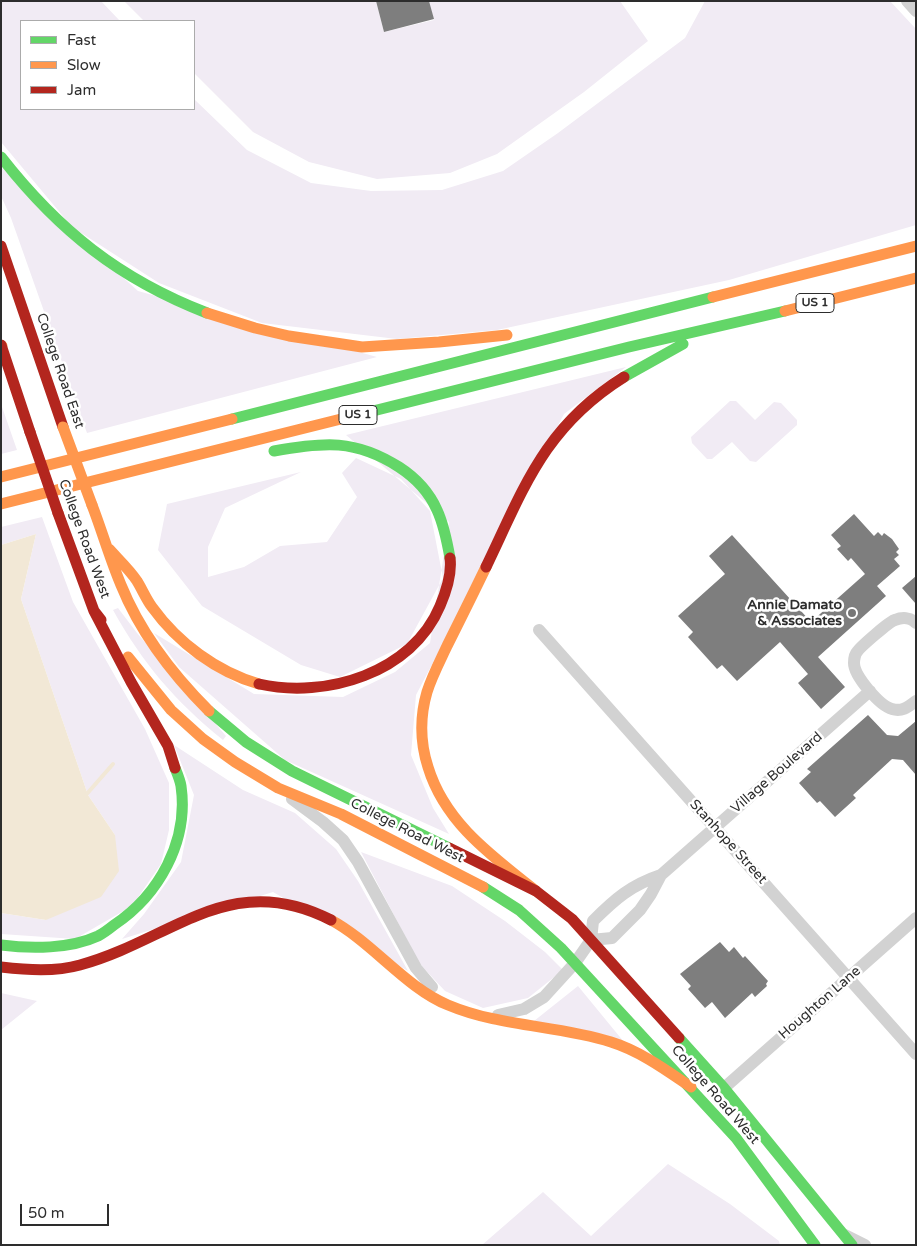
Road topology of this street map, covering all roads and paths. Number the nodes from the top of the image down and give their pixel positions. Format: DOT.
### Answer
graph roads {
  1 [pos="907,1"];
  2 [pos="916,11"];
  3 [pos="1,158"];
  4 [pos="1,246"];
  5 [pos="916,246"];
  6 [pos="916,278"];
  7 [pos="613,321"];
  8 [pos="715,328"];
  9 [pos="1,346"];
  10 [pos="261,453"];
  11 [pos="243,456"];
  12 [pos="178,460"];
  13 [pos="1,477"];
  14 [pos="1,504"];
  15 [pos="92,505"];
  16 [pos="109,549"];
  17 [pos="94,610"];
  18 [pos="916,623"];
  19 [pos="540,630"];
  20 [pos="870,691"];
  21 [pos="916,701"];
  22 [pos="278,788"];
  23 [pos="716,827"];
  24 [pos="661,874"];
  25 [pos="536,891"];
  26 [pos="916,918"];
  27 [pos="591,940"];
  28 [pos="1,945"];
  29 [pos="575,963"];
  30 [pos="1,967"];
  31 [pos="849,978"];
  32 [pos="477,1016"];
  33 [pos="916,1054"];
  34 [pos="691,1087"];
  35 [pos="724,1088"];
  36 [pos="842,1232"];
  37 [pos="815,1245"];
  38 [pos="852,1245"];
  39 [pos="865,1245"];
  1 -- 2 [label="street"];
  3 -- 7 [label="main road"];
  4 -- 15 [label="main road, College Road East, bridge"];
  5 -- 7 [label="main road, US 1"];
  6 -- 8 [label="main road, US 1"];
  7 -- 13 [label="main road, US 1"];
  8 -- 12 [label="main road, US 1"];
  8 -- 25 [label="main road"];
  9 -- 17 [label="main road, College Road West, bridge"];
  10 -- 16 [label="main road"];
  11 -- 12 [label="main road"];
  12 -- 14 [label="main road, US 1"];
  15 -- 16 [label="main road, College Road West"];
  16 -- 25 [label="main road, College Road West"];
  17 -- 22 [label="main road, College Road West"];
  17 -- 28 [label="main road"];
  18 -- 20 [label="street"];
  19 -- 23 [label="street, Stanhope Street"];
  20 -- 21 [label="street"];
  20 -- 23 [label="street, Village Boulevard"];
  22 -- 29 [label="main road, College Road West"];
  22 -- 32 [label="street"];
  23 -- 24 [label="street, Village Boulevard"];
  23 -- 31 [label="street, Stanhope Street"];
  24 -- 27 [label="street, Village Boulevard"];
  24 -- 27 [label="street, Village Boulevard"];
  25 -- 27 [label="main road, College Road West"];
  26 -- 31 [label="street, Houghton Lane"];
  27 -- 29 [label="street, Village Boulevard"];
  27 -- 35 [label="main road, College Road West"];
  29 -- 32 [label="street, Village Boulevard"];
  29 -- 34 [label="main road, College Road West"];
  30 -- 32 [label="main road"];
  31 -- 33 [label="street, Stanhope Street"];
  31 -- 35 [label="street, Houghton Lane"];
  32 -- 34 [label="main road"];
  34 -- 37 [label="main road, College Road West"];
  35 -- 36 [label="main road, College Road West"];
  36 -- 38 [label="main road, College Road West"];
  36 -- 39 [label="street"];
}
